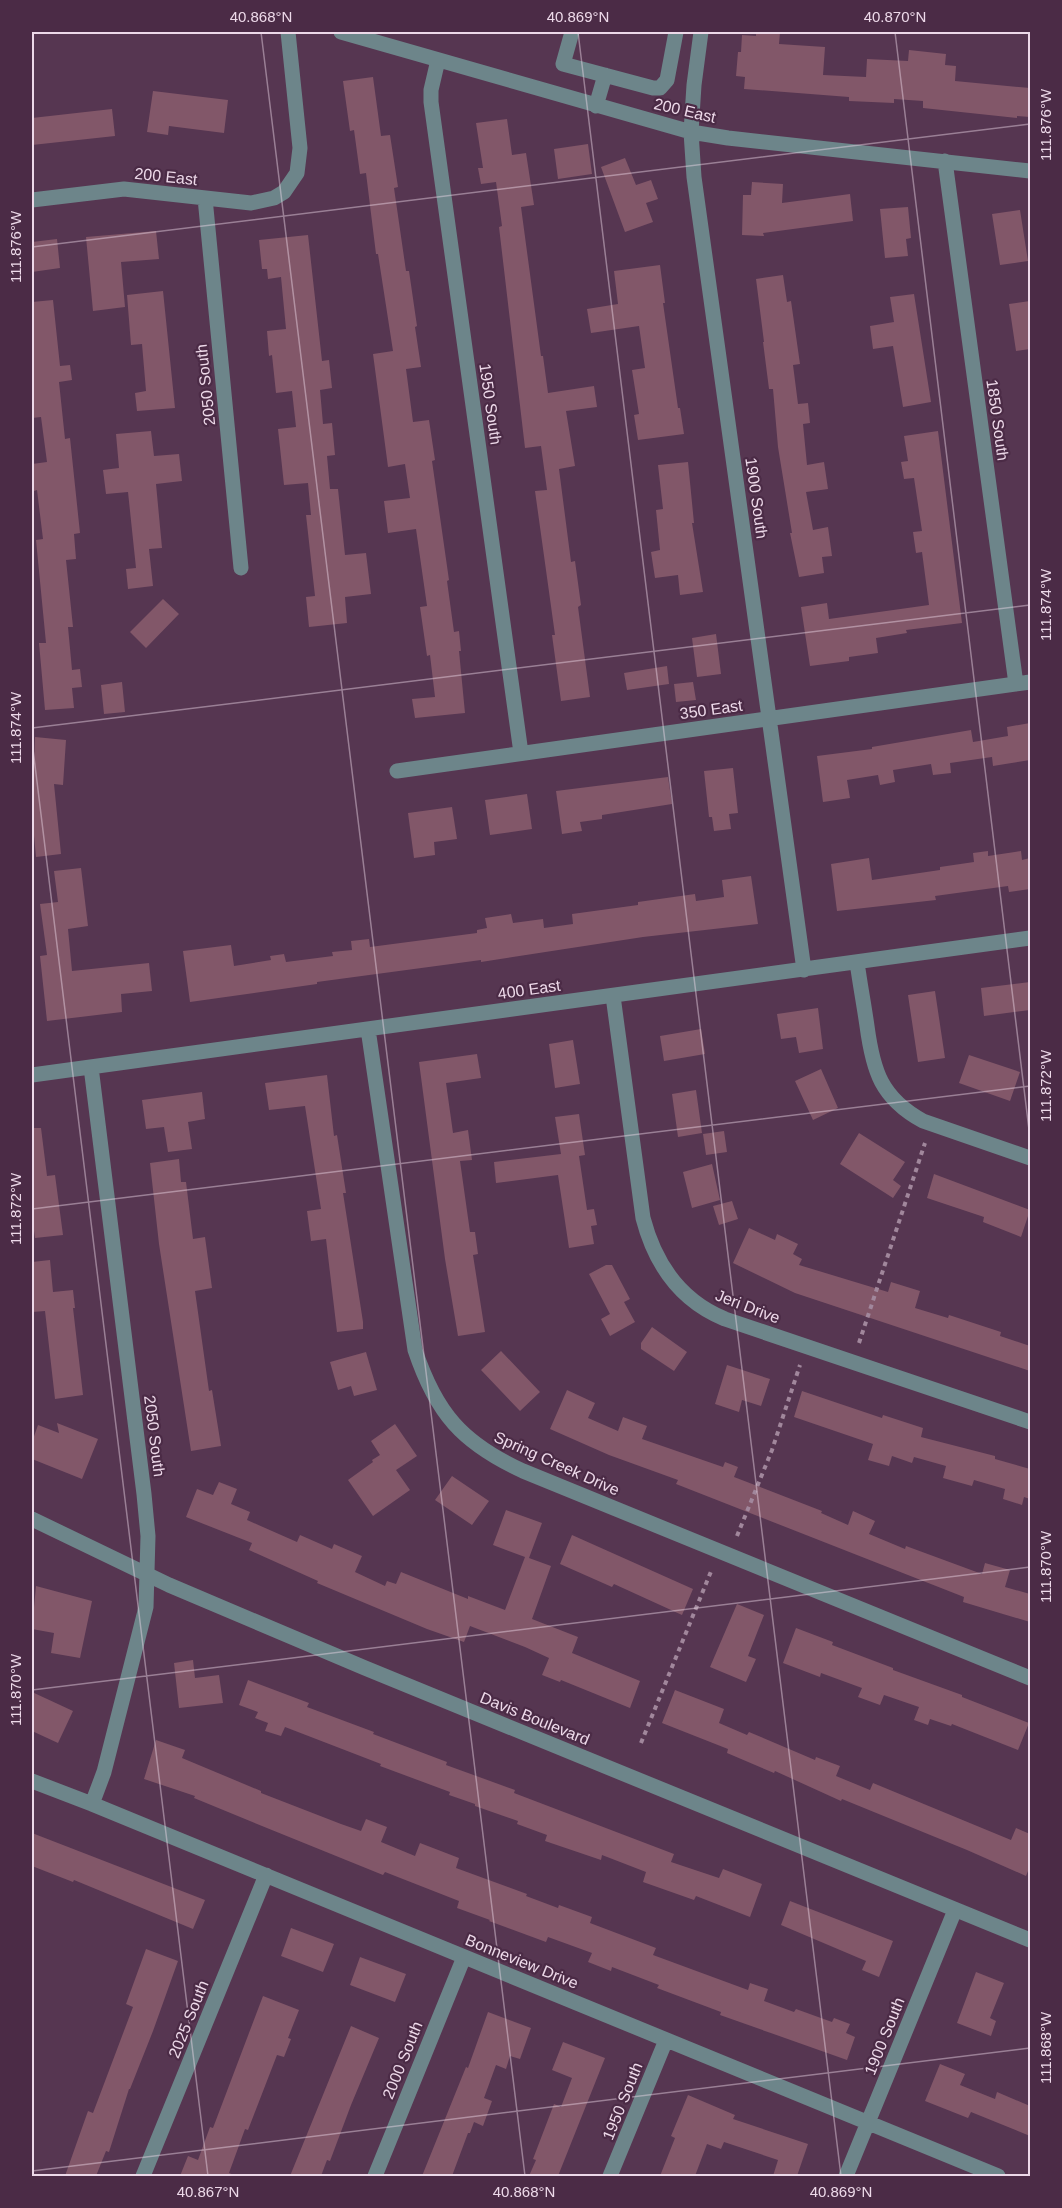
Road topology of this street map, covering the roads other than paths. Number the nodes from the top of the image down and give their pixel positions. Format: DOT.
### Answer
graph roads {
  1 [pos="288,32"];
  2 [pos="341,32"];
  3 [pos="572,32"];
  4 [pos="676,32"];
  5 [pos="701,34"];
  6 [pos="438,60"];
  7 [pos="605,75"];
  8 [pos="596,106"];
  9 [pos="691,132"];
  10 [pos="945,161"];
  11 [pos="1030,171"];
  12 [pos="205,198"];
  13 [pos="32,200"];
  14 [pos="241,568"];
  15 [pos="1023,683"];
  16 [pos="769,719"];
  17 [pos="521,753"];
  18 [pos="397,771"];
  19 [pos="1030,938"];
  20 [pos="857,962"];
  21 [pos="804,970"];
  22 [pos="613,996"];
  23 [pos="368,1029"];
  24 [pos="91,1067"];
  25 [pos="32,1075"];
  26 [pos="1030,1158"];
  27 [pos="1030,1422"];
  28 [pos="32,1519"];
  29 [pos="147,1575"];
  30 [pos="1030,1678"];
  31 [pos="32,1781"];
  32 [pos="92,1804"];
  33 [pos="266,1875"];
  34 [pos="955,1910"];
  35 [pos="1030,1940"];
  36 [pos="464,1957"];
  37 [pos="666,2040"];
  38 [pos="868,2123"];
  39 [pos="143,2176"];
  40 [pos="375,2176"];
  41 [pos="610,2176"];
  42 [pos="846,2176"];
  43 [pos="998,2176"];
  1 -- 12 [label="street, 200 East"];
  2 -- 6 [label="street, 200 East"];
  3 -- 7 [label="street"];
  4 -- 5 [label="street"];
  4 -- 7 [label="street"];
  5 -- 9 [label="street, 1900 South"];
  6 -- 8 [label="street, 200 East"];
  6 -- 17 [label="street, 1950 South"];
  7 -- 8 [label="street"];
  8 -- 9 [label="street, 200 East"];
  9 -- 10 [label="street, 200 East"];
  9 -- 16 [label="street, 1900 South"];
  10 -- 11 [label="street, 200 East"];
  10 -- 15 [label="street, 1850 South"];
  12 -- 13 [label="street, 200 East"];
  12 -- 14 [label="street, 2050 South"];
  15 -- 16 [label="street, 350 East"];
  16 -- 17 [label="street, 350 East"];
  16 -- 21 [label="street, 1900 South"];
  17 -- 18 [label="street, 350 East"];
  19 -- 20 [label="street, 400 East"];
  20 -- 21 [label="street, 400 East"];
  20 -- 26 [label="street"];
  21 -- 22 [label="street, 400 East"];
  22 -- 23 [label="street, 400 East"];
  22 -- 27 [label="street, Jeri Drive"];
  23 -- 24 [label="street, 400 East"];
  23 -- 30 [label="street, Spring Creek Drive"];
  24 -- 25 [label="street, 400 East"];
  24 -- 29 [label="street, 2050 South"];
  28 -- 29 [label="street, Davis Boulevard"];
  29 -- 32 [label="street, 2050 South"];
  29 -- 34 [label="street, Davis Boulevard"];
  31 -- 32 [label="street, Bonneview Drive"];
  32 -- 33 [label="street, Bonneview Drive"];
  33 -- 36 [label="street, Bonneview Drive"];
  33 -- 39 [label="street, 2025 South"];
  34 -- 35 [label="street, Davis Boulevard"];
  34 -- 38 [label="street, 1900 South"];
  36 -- 37 [label="street, Bonneview Drive"];
  36 -- 40 [label="street, 2000 South"];
  37 -- 38 [label="street, Bonneview Drive"];
  37 -- 41 [label="street, 1950 South"];
  38 -- 42 [label="street, 1900 South"];
  38 -- 43 [label="street, Bonneview Drive"];
}
